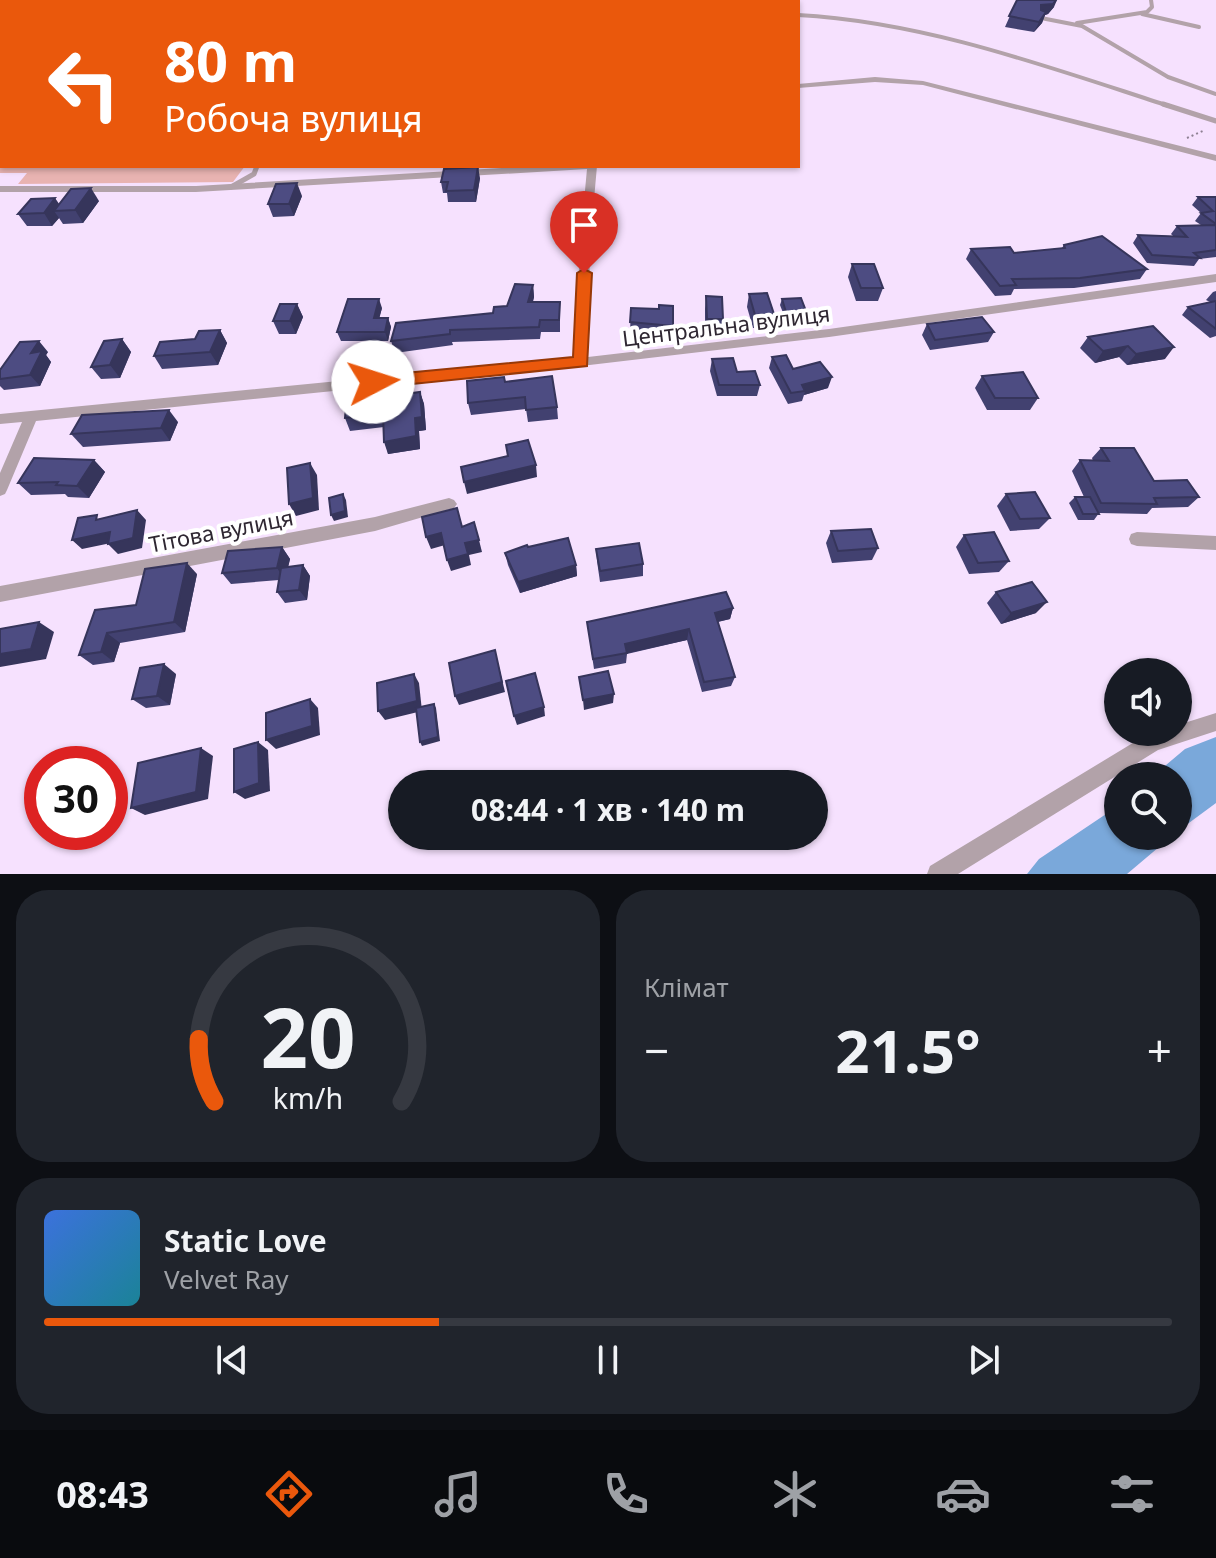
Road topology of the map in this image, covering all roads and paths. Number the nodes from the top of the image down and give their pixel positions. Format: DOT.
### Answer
graph roads {
  1 [pos="1151,0"];
  2 [pos="1140,14"];
  3 [pos="800,15"];
  4 [pos="1041,18"];
  5 [pos="1074,24"];
  6 [pos="1199,27"];
  7 [pos="800,86"];
  8 [pos="1216,94"];
  9 [pos="1216,121"];
  10 [pos="1209,128"];
  11 [pos="1172,145"];
  12 [pos="1216,158"];
  13 [pos="256,168"];
  14 [pos="555,168"];
  15 [pos="589,168"];
  16 [pos="231,187"];
  17 [pos="0,189"];
  18 [pos="1216,278"];
  19 [pos="581,362"];
  20 [pos="31,417"];
  21 [pos="0,419"];
  22 [pos="0,490"];
  23 [pos="449,504"];
  24 [pos="1137,539"];
  25 [pos="1216,543"];
  26 [pos="0,594"];
  27 [pos="1216,722"];
  28 [pos="938,874"];
  1 -- 2 [label="lane"];
  2 -- 5 [label="lane"];
  2 -- 6 [label="lane"];
  3 -- 9 [label="lane"];
  4 -- 5 [label="lane"];
  5 -- 8 [label="lane"];
  7 -- 11 [label="street"];
  10 -- 11 [label="path"];
  11 -- 12 [label="street"];
  13 -- 16 [label="lane"];
  14 -- 16 [label="street"];
  15 -- 19 [label="street"];
  16 -- 17 [label="street"];
  18 -- 19 [label="street, Центральна вулиця"];
  19 -- 20 [label="street, Центральна вулиця"];
  20 -- 21 [label="street, Центральна вулиця"];
  20 -- 22 [label="street"];
  23 -- 26 [label="street, Тітова вулиця"];
  24 -- 25 [label="street"];
  27 -- 28 [label="street"];
}
